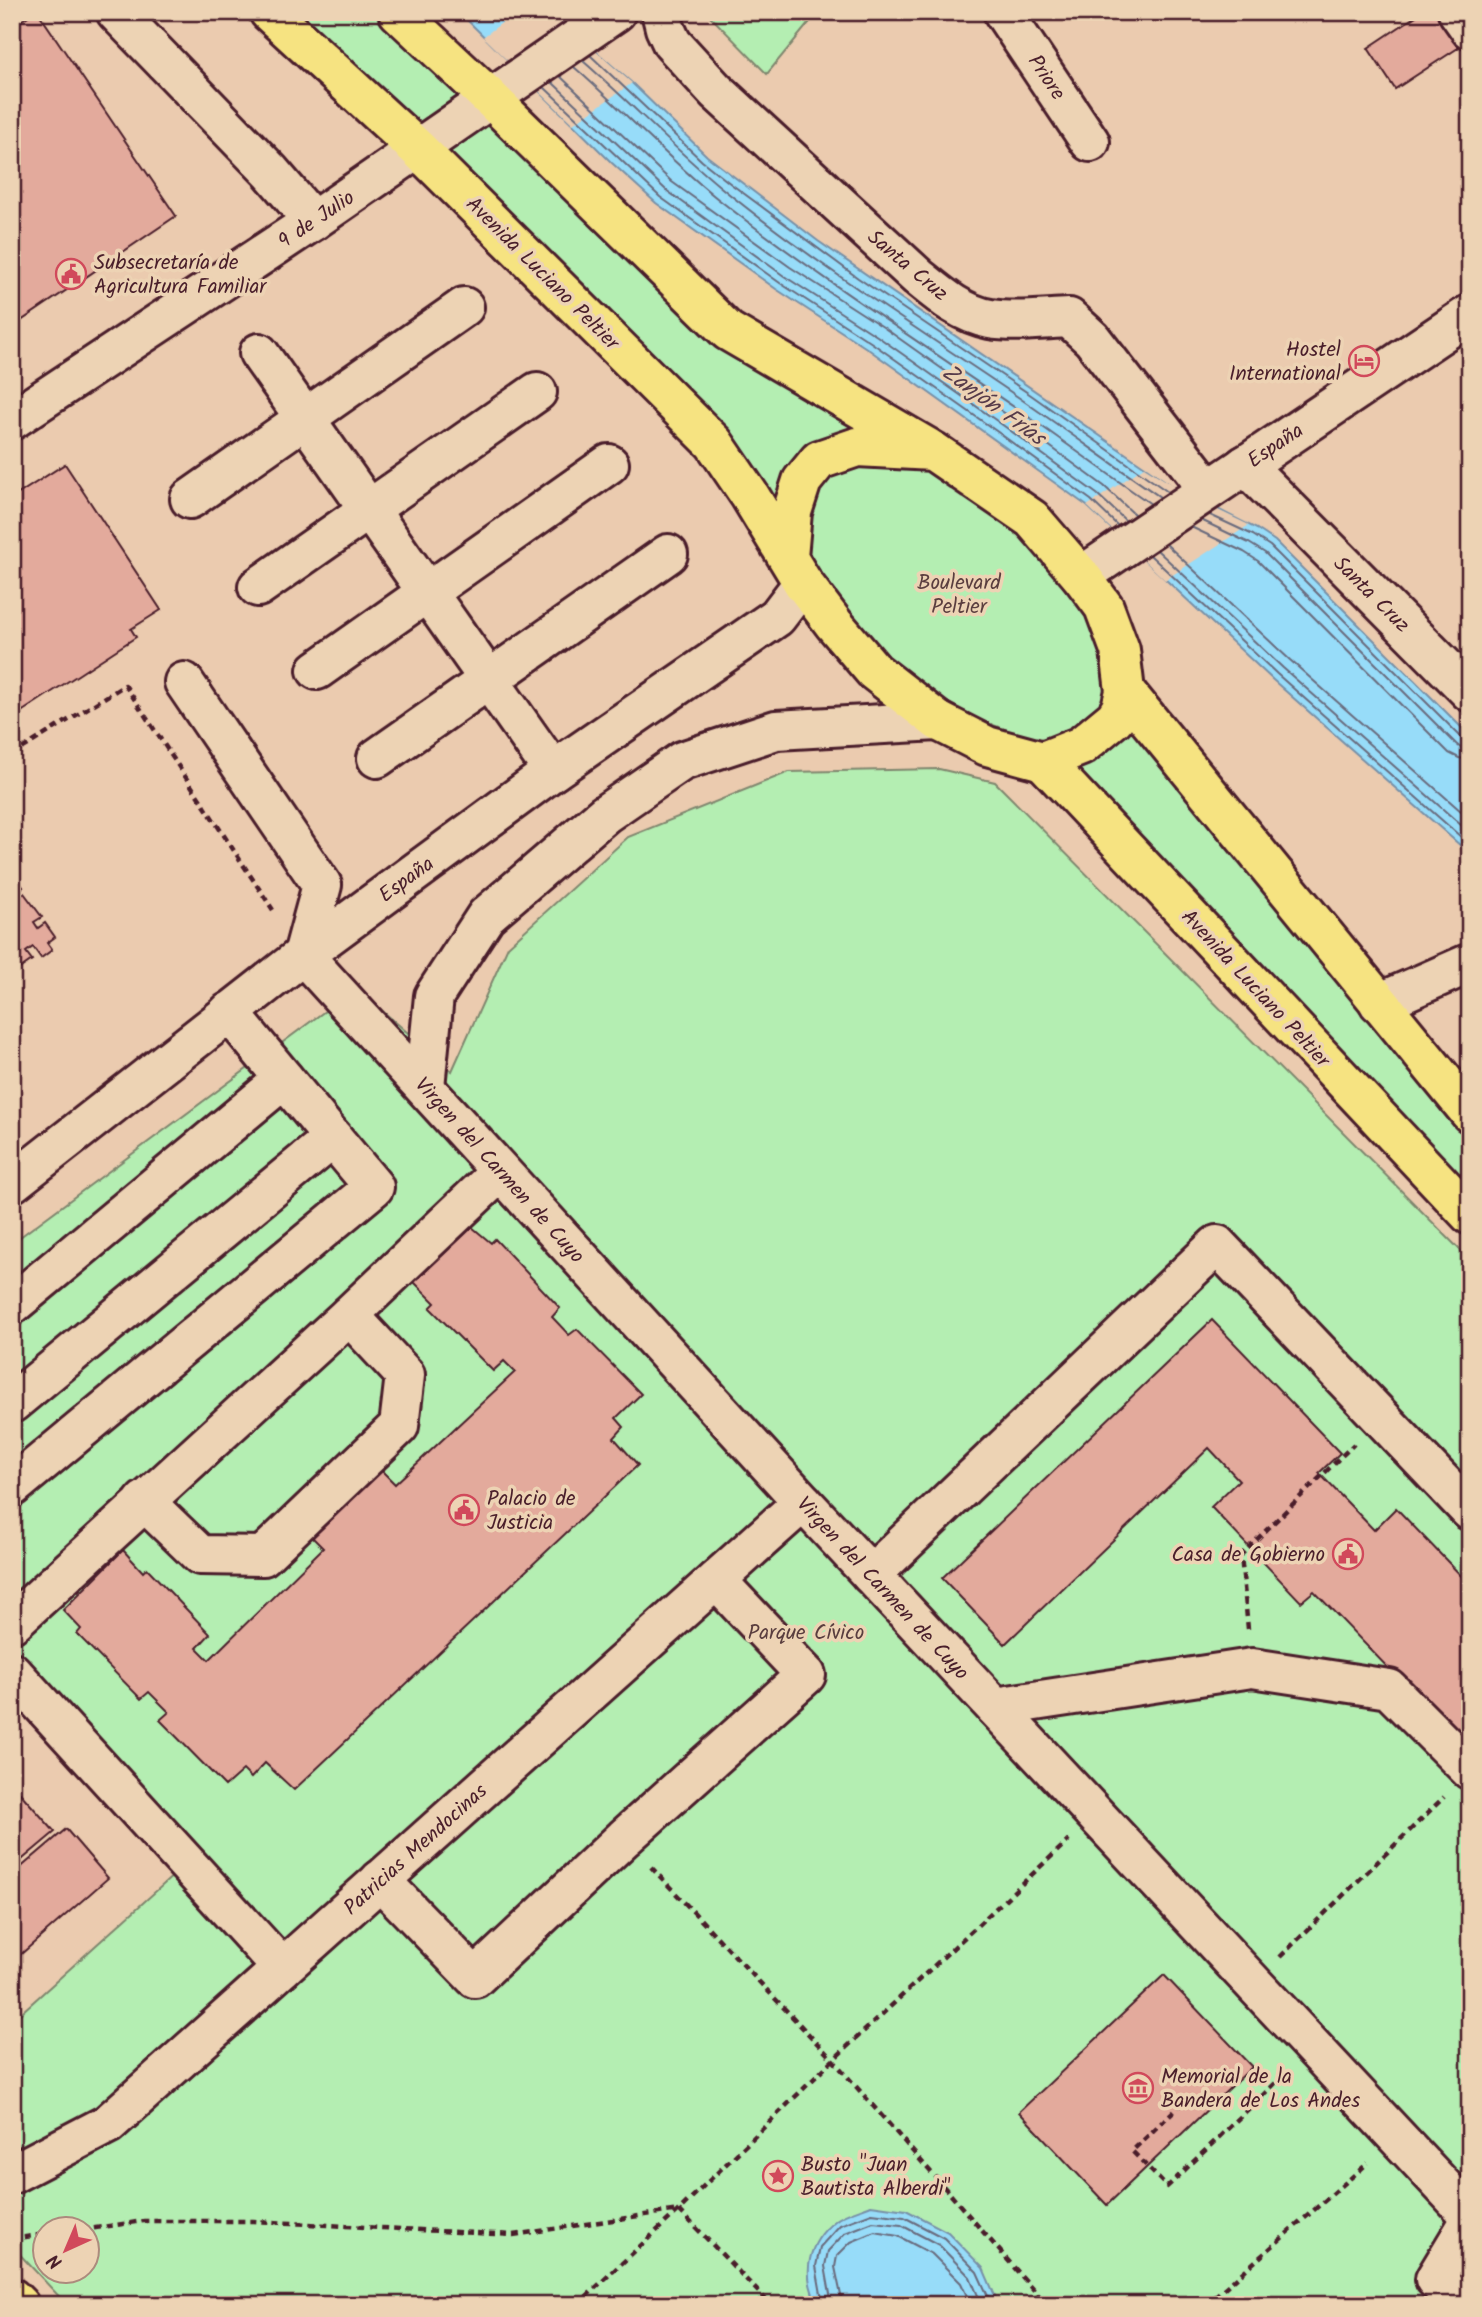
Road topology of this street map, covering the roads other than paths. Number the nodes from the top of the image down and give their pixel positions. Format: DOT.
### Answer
graph roads {
  1 [pos="116,12"];
  2 [pos="269,12"];
  3 [pos="398,12"];
  4 [pos="616,12"];
  5 [pos="661,12"];
  6 [pos="1003,12"];
  7 [pos="1458,12"];
  8 [pos="1470,29"];
  9 [pos="491,99"];
  10 [pos="1090,142"];
  11 [pos="418,149"];
  12 [pos="313,221"];
  13 [pos="464,307"];
  14 [pos="1470,314"];
  15 [pos="259,353"];
  16 [pos="537,392"];
  17 [pos="305,418"];
  18 [pos="12,420"];
  19 [pos="933,451"];
  20 [pos="609,464"];
  21 [pos="1245,465"];
  22 [pos="1202,494"];
  23 [pos="190,499"];
  24 [pos="369,509"];
  25 [pos="668,554"];
  26 [pos="795,570"];
  27 [pos="1081,576"];
  28 [pos="258,587"];
  29 [pos="427,592"];
  30 [pos="317,670"];
  31 [pos="489,680"];
  32 [pos="184,682"];
  33 [pos="1125,691"];
  34 [pos="1470,692"];
  35 [pos="939,721"];
  36 [pos="377,758"];
  37 [pos="1043,761"];
  38 [pos="553,771"];
  39 [pos="303,955"];
  40 [pos="1469,964"];
  41 [pos="1379,1003"];
  42 [pos="229,1012"];
  43 [pos="284,1079"];
  44 [pos="425,1087"];
  45 [pos="1470,1113"];
  46 [pos="333,1138"];
  47 [pos="500,1172"];
  48 [pos="12,1183"];
  49 [pos="1470,1215"];
  50 [pos="12,1305"];
  51 [pos="349,1315"];
  52 [pos="12,1403"];
  53 [pos="12,1487"];
  54 [pos="144,1501"];
  55 [pos="803,1502"];
  56 [pos="1470,1511"];
  57 [pos="871,1575"];
  58 [pos="716,1580"];
  59 [pos="12,1623"];
  60 [pos="12,1672"];
  61 [pos="995,1707"];
  62 [pos="1460,1780"];
  63 [pos="380,1880"];
  64 [pos="282,1968"];
  65 [pos="12,2174"];
  66 [pos="1467,2209"];
  67 [pos="12,2298"];
  68 [pos="19,2305"];
  69 [pos="1461,2305"];
  1 -- 12 [label="street"];
  2 -- 11 [label="main road, Avenida Luciano Peltier"];
  3 -- 9 [label="main road"];
  4 -- 9 [label="street, 9 de Julio"];
  5 -- 22 [label="street, Santa Cruz"];
  6 -- 10 [label="street, Priore"];
  7 -- 8 [label="street"];
  9 -- 11 [label="street, 9 de Julio"];
  9 -- 19 [label="main road"];
  11 -- 12 [label="street, 9 de Julio"];
  11 -- 26 [label="main road, Avenida Luciano Peltier"];
  12 -- 18 [label="street, 9 de Julio"];
  13 -- 17 [label="street"];
  14 -- 21 [label="street, España"];
  15 -- 17 [label="street"];
  16 -- 24 [label="street"];
  17 -- 23 [label="street"];
  17 -- 24 [label="street"];
  19 -- 26 [label="main road"];
  19 -- 27 [label="main road"];
  20 -- 29 [label="street"];
  21 -- 22 [label="street, España"];
  21 -- 34 [label="street, Santa Cruz"];
  22 -- 27 [label="street, España"];
  24 -- 28 [label="street"];
  24 -- 29 [label="street"];
  25 -- 31 [label="street"];
  26 -- 35 [label="main road, Avenida Luciano Peltier"];
  26 -- 38 [label="street, España"];
  27 -- 33 [label="main road"];
  29 -- 30 [label="street"];
  29 -- 31 [label="street"];
  31 -- 36 [label="street"];
  31 -- 38 [label="street"];
  32 -- 39 [label="street"];
  33 -- 37 [label="main road"];
  33 -- 41 [label="main road"];
  35 -- 37 [label="main road, Avenida Luciano Peltier"];
  35 -- 44 [label="street"];
  37 -- 49 [label="main road, Avenida Luciano Peltier"];
  38 -- 39 [label="street, España"];
  39 -- 42 [label="street, España"];
  39 -- 44 [label="street, Virgen del Carmen de Cuyo"];
  40 -- 41 [label="street"];
  41 -- 45 [label="main road"];
  42 -- 43 [label="street"];
  42 -- 48 [label="street, España"];
  43 -- 46 [label="street"];
  43 -- 50 [label="street"];
  44 -- 47 [label="street, Virgen del Carmen de Cuyo"];
  46 -- 52 [label="street"];
  46 -- 53 [label="street"];
  47 -- 51 [label="street"];
  47 -- 55 [label="street, Virgen del Carmen de Cuyo"];
  51 -- 54 [label="street"];
  51 -- 54 [label="street"];
  54 -- 59 [label="street"];
  55 -- 57 [label="street, Virgen del Carmen de Cuyo"];
  55 -- 58 [label="street, Patricias Mendocinas"];
  56 -- 57 [label="street"];
  57 -- 61 [label="street, Virgen del Carmen de Cuyo"];
  58 -- 63 [label="street, Patricias Mendocinas"];
  58 -- 63 [label="street"];
  60 -- 64 [label="street"];
  61 -- 62 [label="street"];
  61 -- 66 [label="street, Virgen del Carmen de Cuyo"];
  63 -- 64 [label="street, Patricias Mendocinas"];
  64 -- 65 [label="street, Patricias Mendocinas"];
  66 -- 69 [label="street"];
  67 -- 68 [label="main road"];
}
